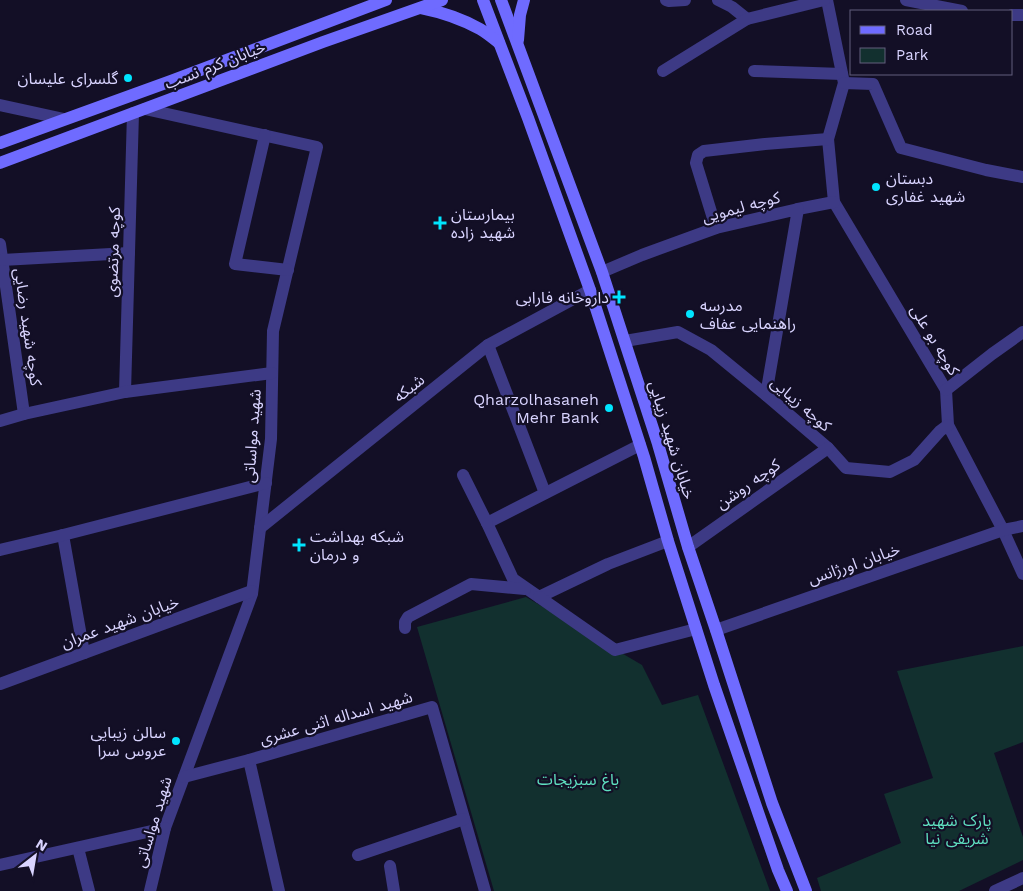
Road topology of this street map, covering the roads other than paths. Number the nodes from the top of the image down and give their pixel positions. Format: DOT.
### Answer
graph roads {
  1 [pos="386,0"];
  2 [pos="442,0"];
  3 [pos="483,0"];
  4 [pos="501,0"];
  5 [pos="524,0"];
  6 [pos="666,0"];
  7 [pos="685,0"];
  8 [pos="718,0"];
  9 [pos="825,0"];
  10 [pos="906,0"];
  11 [pos="365,3"];
  12 [pos="421,8"];
  13 [pos="957,10"];
  14 [pos="747,19"];
  15 [pos="375,24"];
  16 [pos="499,43"];
  17 [pos="518,48"];
  18 [pos="663,71"];
  19 [pos="754,71"];
  20 [pos="843,78"];
  21 [pos="0,105"];
  22 [pos="145,108"];
  23 [pos="133,113"];
  24 [pos="64,120"];
  25 [pos="265,136"];
  26 [pos="828,139"];
  27 [pos="0,143"];
  28 [pos="0,163"];
  29 [pos="1023,177"];
  30 [pos="834,202"];
  31 [pos="798,209"];
  32 [pos="716,228"];
  33 [pos="0,244"];
  34 [pos="129,253"];
  35 [pos="2,260"];
  36 [pos="288,270"];
  37 [pos="602,272"];
  38 [pos="590,290"];
  39 [pos="1023,332"];
  40 [pos="625,341"];
  41 [pos="488,345"];
  42 [pos="272,373"];
  43 [pos="946,390"];
  44 [pos="125,392"];
  45 [pos="766,394"];
  46 [pos="24,414"];
  47 [pos="0,421"];
  48 [pos="948,425"];
  49 [pos="640,445"];
  50 [pos="828,448"];
  51 [pos="463,475"];
  52 [pos="266,483"];
  53 [pos="545,493"];
  54 [pos="487,523"];
  55 [pos="1023,526"];
  56 [pos="260,528"];
  57 [pos="1003,530"];
  58 [pos="63,535"];
  59 [pos="668,541"];
  60 [pos="688,546"];
  61 [pos="0,550"];
  62 [pos="1023,574"];
  63 [pos="526,589"];
  64 [pos="252,591"];
  65 [pos="539,597"];
  66 [pos="405,628"];
  67 [pos="696,628"];
  68 [pos="716,630"];
  69 [pos="84,653"];
  70 [pos="0,684"];
  71 [pos="743,713"];
  72 [pos="726,719"];
  73 [pos="249,760"];
  74 [pos="184,777"];
  75 [pos="464,819"];
  76 [pos="165,828"];
  77 [pos="78,848"];
  78 [pos="358,855"];
  79 [pos="0,864"];
  80 [pos="390,866"];
  81 [pos="1023,878"];
  82 [pos="89,891"];
  83 [pos="150,891"];
  84 [pos="279,891"];
  85 [pos="394,891"];
  86 [pos="485,891"];
  87 [pos="787,891"];
  88 [pos="806,891"];
  89 [pos="995,891"];
  1 -- 11 [label="main road, خیابان کرم نسب"];
  2 -- 12 [label="main road, خیابان کرم نسب"];
  3 -- 16 [label="main road, خیابان شهید زیبایی"];
  4 -- 17 [label="main road, خیابان شهید زیبایی"];
  5 -- 17 [label="main road"];
  6 -- 7 [label="street"];
  8 -- 14 [label="street"];
  9 -- 14 [label="street"];
  9 -- 20 [label="street"];
  10 -- 13 [label="street"];
  11 -- 15 [label="main road"];
  11 -- 24 [label="main road, خیابان کرم نسب"];
  12 -- 15 [label="main road, خیابان کرم نسب"];
  12 -- 16 [label="main road"];
  14 -- 18 [label="street"];
  15 -- 22 [label="main road, خیابان کرم نسب"];
  16 -- 38 [label="main road, خیابان شهید زیبایی"];
  17 -- 37 [label="main road, خیابان شهید زیبایی"];
  19 -- 20 [label="street"];
  20 -- 26 [label="street"];
  20 -- 29 [label="street"];
  21 -- 24 [label="street"];
  22 -- 23 [label="main road, خیابان کرم نسب"];
  22 -- 25 [label="street, شهید مواساتی"];
  23 -- 28 [label="main road, خیابان کرم نسب"];
  23 -- 34 [label="street, کوچه مرتضوی"];
  24 -- 27 [label="main road, خیابان کرم نسب"];
  25 -- 36 [label="street, شهید مواساتی"];
  25 -- 36 [label="street"];
  26 -- 30 [label="street"];
  26 -- 32 [label="street"];
  30 -- 31 [label="street"];
  30 -- 43 [label="street, کوچه بو علی"];
  31 -- 32 [label="street, کوچه لیمویی"];
  31 -- 45 [label="street, کوچه لیمویی"];
  32 -- 37 [label="street, کوچه لیمویی"];
  33 -- 35 [label="street, کوچه شهید رضایی"];
  34 -- 35 [label="street"];
  34 -- 44 [label="street, کوچه مرتضوی"];
  35 -- 46 [label="street, کوچه شهید رضایی"];
  36 -- 42 [label="street, شهید مواساتی"];
  37 -- 40 [label="main road, خیابان شهید زیبایی"];
  38 -- 41 [label="street, شبکه"];
  38 -- 49 [label="main road, خیابان شهید زیبایی"];
  39 -- 43 [label="street"];
  40 -- 45 [label="street, کوچه زیبایی"];
  40 -- 60 [label="main road, خیابان شهید زیبایی"];
  41 -- 53 [label="street"];
  41 -- 56 [label="street, شبکه"];
  42 -- 44 [label="street"];
  42 -- 52 [label="street, شهید مواساتی"];
  43 -- 48 [label="street, کوچه بو علی"];
  44 -- 46 [label="street"];
  45 -- 50 [label="street, کوچه زیبایی"];
  46 -- 47 [label="street"];
  48 -- 50 [label="street, کوچه زیبایی"];
  48 -- 57 [label="street, کوچه بو علی"];
  49 -- 53 [label="street"];
  49 -- 59 [label="main road, خیابان شهید زیبایی"];
  50 -- 60 [label="street, کوچه روشن"];
  51 -- 54 [label="street"];
  52 -- 56 [label="street, شهید مواساتی"];
  52 -- 58 [label="street"];
  53 -- 54 [label="street"];
  54 -- 63 [label="street"];
  55 -- 57 [label="street, خیابان اورژانس"];
  56 -- 64 [label="street, شهید مواساتی"];
  57 -- 62 [label="street, کوچه بو علی"];
  57 -- 68 [label="street, خیابان اورژانس"];
  58 -- 61 [label="street"];
  58 -- 69 [label="street"];
  59 -- 65 [label="street"];
  59 -- 67 [label="main road, خیابان شهید زیبایی"];
  60 -- 68 [label="main road, خیابان شهید زیبایی"];
  63 -- 65 [label="street"];
  63 -- 66 [label="street"];
  64 -- 69 [label="street, خیابان شهید عمران"];
  64 -- 74 [label="street, شهید مواساتی"];
  65 -- 67 [label="street"];
  67 -- 72 [label="main road, خیابان شهید زیبایی"];
  68 -- 71 [label="main road, خیابان شهید زیبایی"];
  69 -- 70 [label="street, خیابان شهید عمران"];
  71 -- 72 [label="main road"];
  71 -- 88 [label="main road, خیابان شهید زیبایی"];
  72 -- 87 [label="main road, خیابان شهید زیبایی"];
  73 -- 74 [label="street, شهید اسداله اثنی عشری"];
  73 -- 75 [label="street, شهید اسداله اثنی عشری"];
  73 -- 84 [label="street"];
  74 -- 76 [label="street, شهید مواساتی"];
  75 -- 78 [label="street"];
  75 -- 86 [label="street"];
  76 -- 77 [label="street"];
  76 -- 83 [label="street, شهید مواساتی"];
  77 -- 79 [label="street"];
  77 -- 82 [label="street"];
  80 -- 85 [label="street"];
  81 -- 89 [label="street"];
}
